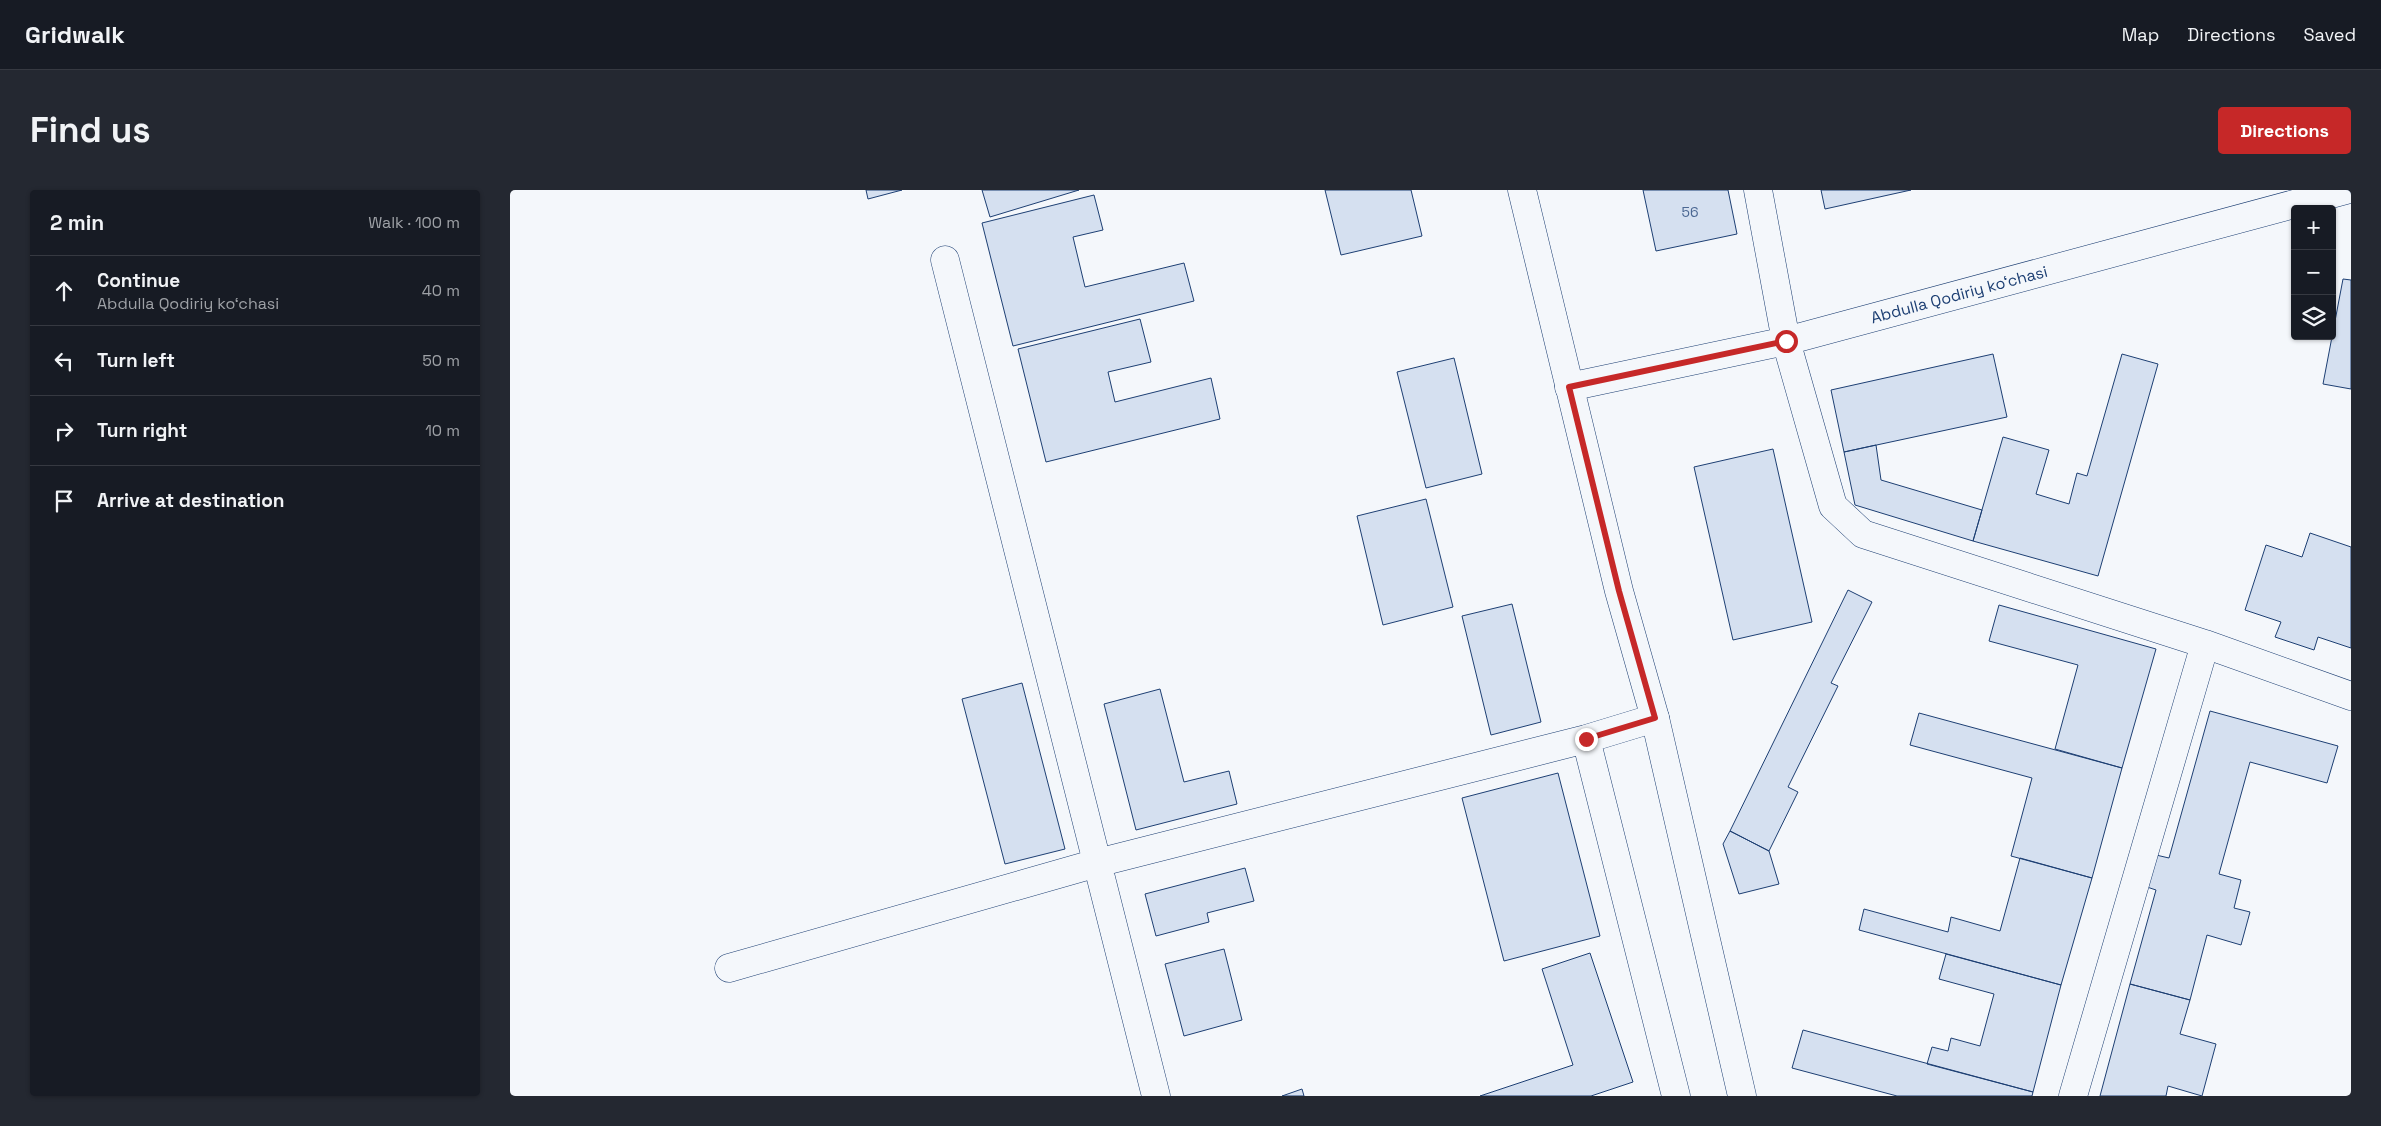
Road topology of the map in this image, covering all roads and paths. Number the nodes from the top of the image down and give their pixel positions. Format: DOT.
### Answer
graph roads {
  1 [pos="1522,190"];
  2 [pos="1758,190"];
  3 [pos="2346,190"];
  4 [pos="945,260"];
  5 [pos="1786,341"];
  6 [pos="1569,387"];
  7 [pos="2205,644"];
  8 [pos="2351,696"];
  9 [pos="1655,718"];
  10 [pos="1586,739"];
  11 [pos="1097,863"];
  12 [pos="729,968"];
  13 [pos="1156,1096"];
  14 [pos="1676,1096"];
  15 [pos="1742,1096"];
  16 [pos="2073,1096"];
  1 -- 6 [label="street"];
  2 -- 5 [label="street"];
  3 -- 5 [label="street, Abdulla Qodiriy koʻchasi"];
  4 -- 11 [label="street"];
  5 -- 6 [label="street, Abdulla Qodiriy koʻchasi"];
  5 -- 7 [label="street"];
  6 -- 9 [label="street"];
  7 -- 8 [label="street"];
  7 -- 16 [label="street"];
  9 -- 10 [label="street"];
  9 -- 15 [label="street"];
  10 -- 11 [label="street"];
  10 -- 14 [label="street"];
  11 -- 12 [label="street"];
  11 -- 13 [label="street"];
}
